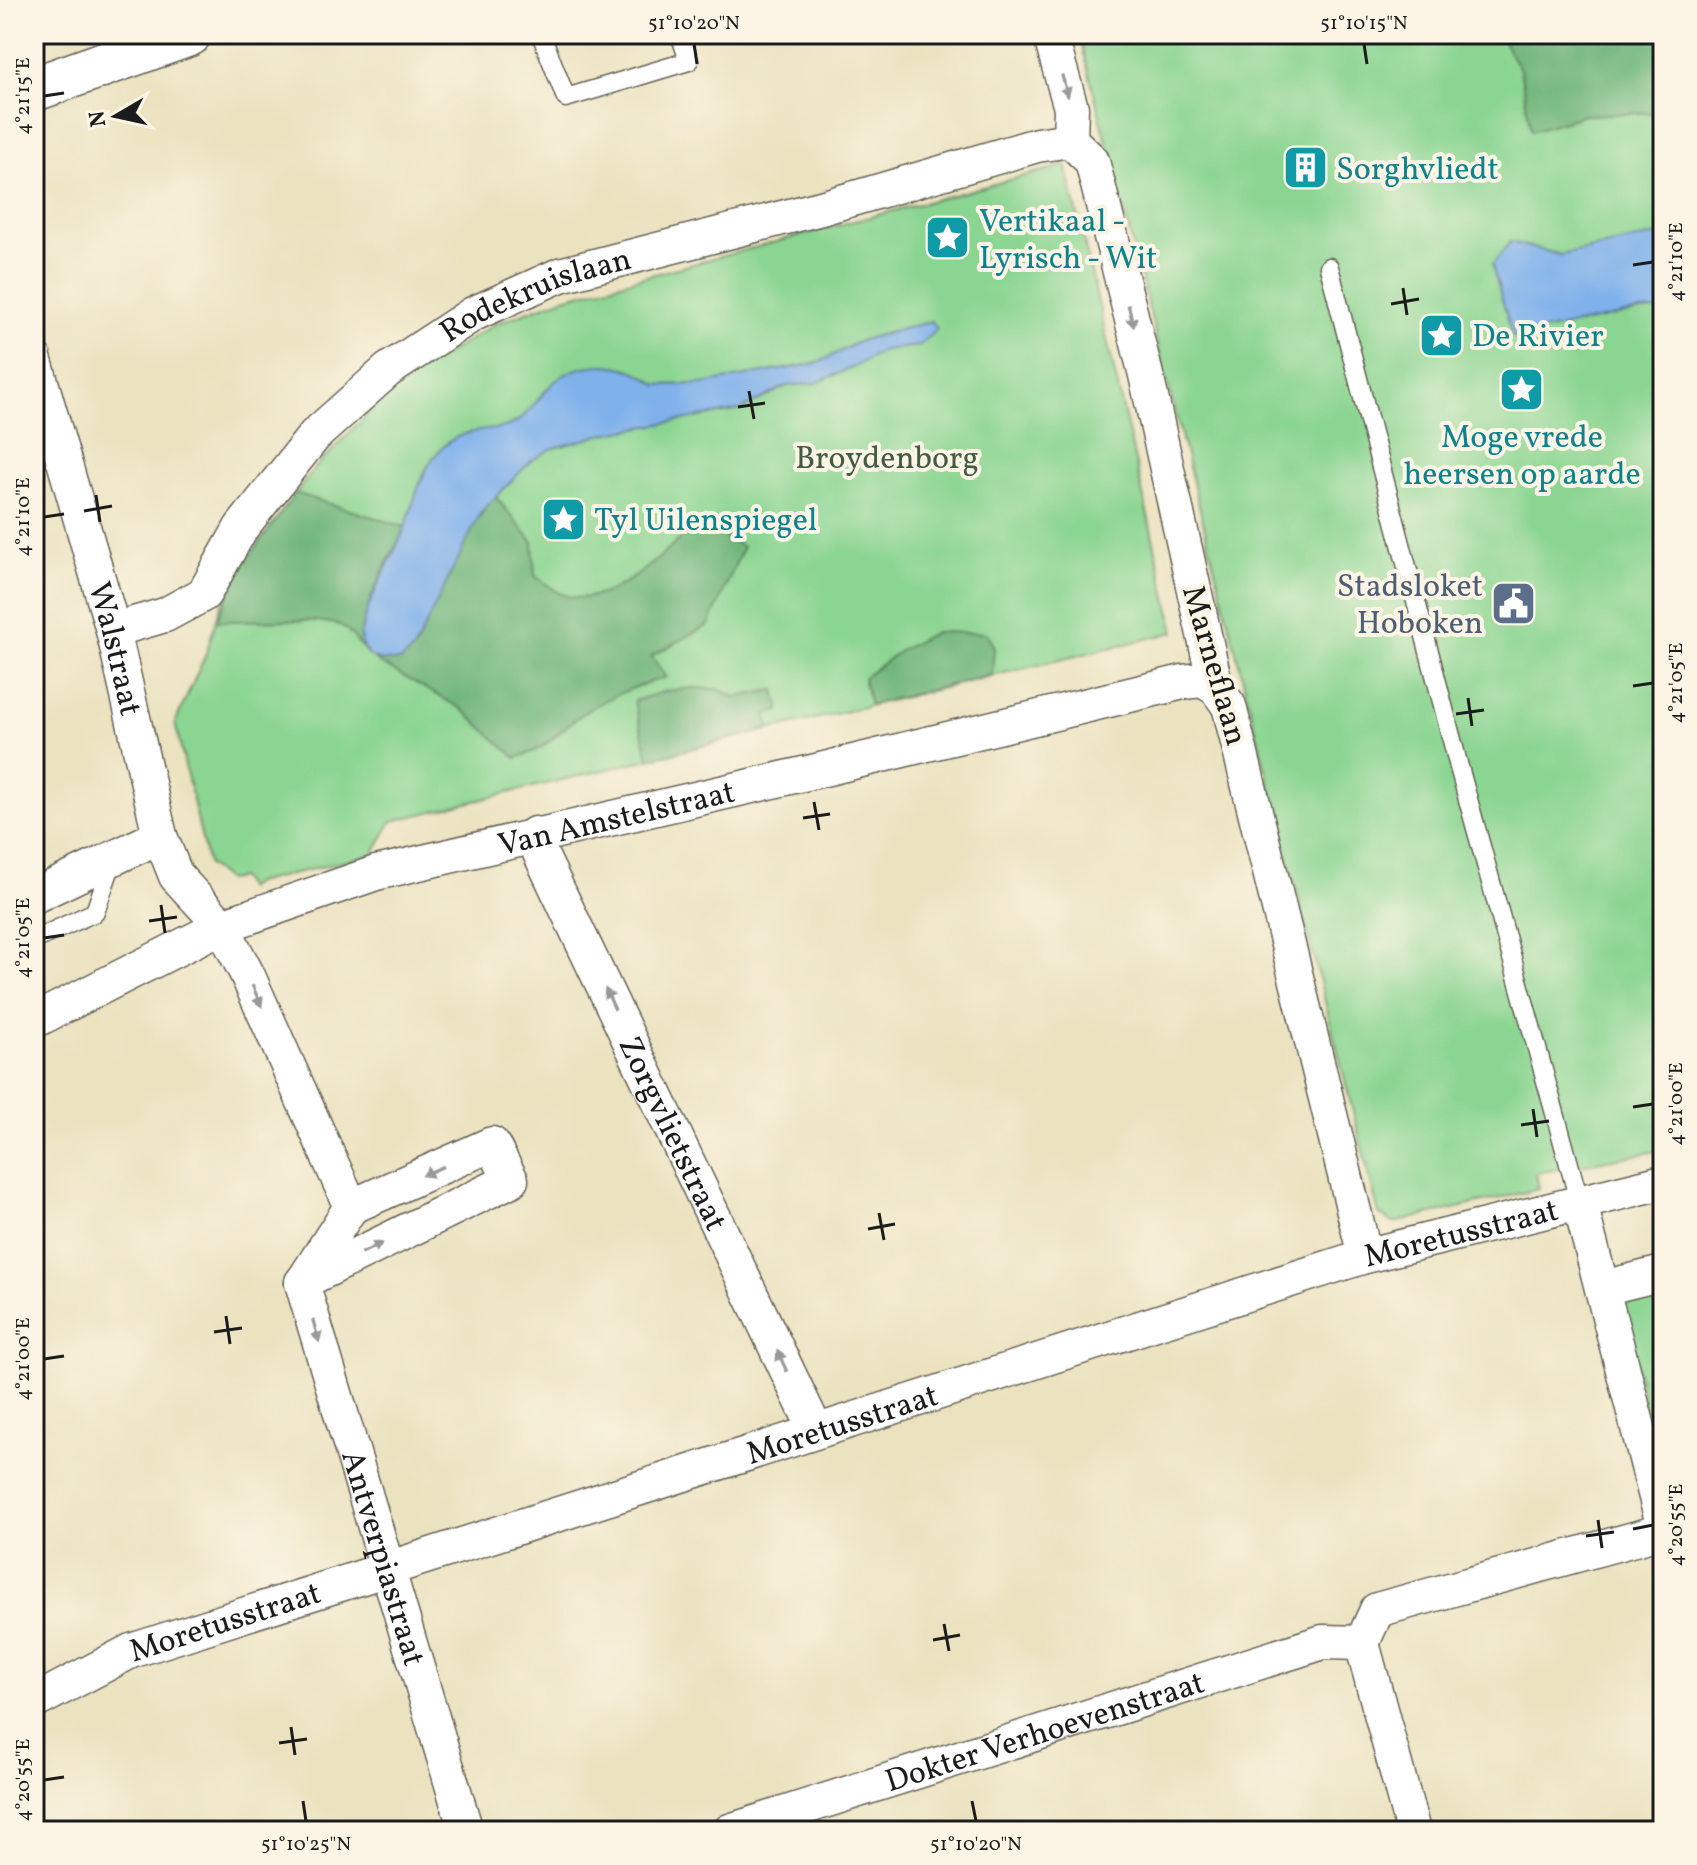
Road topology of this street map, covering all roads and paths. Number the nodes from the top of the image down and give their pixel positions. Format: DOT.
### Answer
graph roads {
  1 [pos="189,34"];
  2 [pos="541,34"];
  3 [pos="680,34"];
  4 [pos="1050,34"];
  5 [pos="34,89"];
  6 [pos="1070,140"];
  7 [pos="1329,267"];
  8 [pos="34,358"];
  9 [pos="113,630"];
  10 [pos="1216,688"];
  11 [pos="535,834"];
  12 [pos="160,836"];
  13 [pos="113,859"];
  14 [pos="34,896"];
  15 [pos="222,926"];
  16 [pos="34,940"];
  17 [pos="34,1021"];
  18 [pos="1663,1182"];
  19 [pos="1579,1200"];
  20 [pos="351,1207"];
  21 [pos="1365,1256"];
  22 [pos="1663,1273"];
  23 [pos="302,1283"];
  24 [pos="1603,1288"];
  25 [pos="816,1431"];
  26 [pos="1663,1524"];
  27 [pos="1663,1531"];
  28 [pos="388,1571"];
  29 [pos="1362,1643"];
  30 [pos="34,1702"];
  31 [pos="466,1831"];
  32 [pos="730,1831"];
  33 [pos="1413,1831"];
  1 -- 5 [label="street"];
  2 -- 3 [label="lane"];
  4 -- 6 [label="street, one-way"];
  6 -- 9 [label="street, Rodekruislaan"];
  6 -- 10 [label="street, Marneflaan, one-way"];
  7 -- 19 [label="lane"];
  8 -- 9 [label="street, Walstraat"];
  9 -- 12 [label="street, Walstraat"];
  10 -- 11 [label="street, Van Amstelstraat"];
  10 -- 21 [label="street, Marneflaan"];
  11 -- 15 [label="street, Van Amstelstraat"];
  25 -- 11 [label="street, Zorgvlietstraat, one-way"];
  12 -- 13 [label="street"];
  12 -- 15 [label="street, Walstraat"];
  13 -- 14 [label="street"];
  13 -- 16 [label="lane"];
  15 -- 17 [label="street, Van Amstelstraat"];
  15 -- 20 [label="street, one-way"];
  18 -- 19 [label="street, Moretusstraat"];
  19 -- 21 [label="street, Moretusstraat"];
  19 -- 24 [label="street"];
  20 -- 23 [label="street"];
  23 -- 20 [label="street, one-way"];
  21 -- 25 [label="street, Moretusstraat"];
  22 -- 24 [label="street"];
  23 -- 28 [label="street, Antverpiastraat, one-way"];
  24 -- 26 [label="street"];
  25 -- 28 [label="street, Moretusstraat"];
  27 -- 29 [label="street"];
  28 -- 30 [label="street, Moretusstraat"];
  28 -- 31 [label="street, Antverpiastraat"];
  29 -- 32 [label="street, Dokter Verhoevenstraat"];
  29 -- 33 [label="street"];
}
